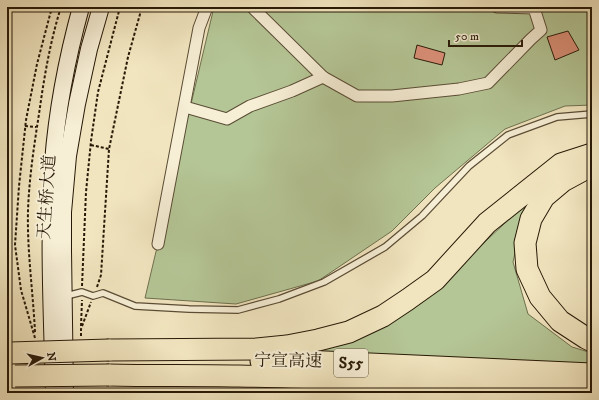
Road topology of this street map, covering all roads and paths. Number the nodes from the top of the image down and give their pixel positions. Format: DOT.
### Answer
graph roads {
  1 [pos="52,7"];
  2 [pos="61,7"];
  3 [pos="81,7"];
  4 [pos="101,7"];
  5 [pos="120,7"];
  6 [pos="141,7"];
  7 [pos="207,7"];
  8 [pos="254,7"];
  9 [pos="496,7"];
  10 [pos="323,77"];
  11 [pos="185,107"];
  12 [pos="592,114"];
  13 [pos="26,126"];
  14 [pos="37,127"];
  15 [pos="91,145"];
  16 [pos="109,149"];
  17 [pos="592,154"];
  18 [pos="592,166"];
  19 [pos="158,244"];
  20 [pos="82,292"];
  21 [pos="93,296"];
  22 [pos="64,297"];
  23 [pos="81,329"];
  24 [pos="35,336"];
  25 [pos="592,341"];
  26 [pos="35,343"];
  27 [pos="81,343"];
  28 [pos="109,361"];
  29 [pos="10,363"];
  30 [pos="592,374"];
  31 [pos="136,376"];
  32 [pos="592,390"];
  33 [pos="54,393"];
  34 [pos="65,393"];
  35 [pos="385,393"];
  1 -- 13 [label="path"];
  2 -- 14 [label="path"];
  3 -- 33 [label="main road, 天生桥大道"];
  4 -- 22 [label="main road, 天生桥大道"];
  5 -- 15 [label="path"];
  6 -- 16 [label="path"];
  7 -- 11 [label="street"];
  8 -- 10 [label="street"];
  9 -- 10 [label="street"];
  10 -- 11 [label="street"];
  11 -- 19 [label="street"];
  12 -- 21 [label="lane"];
  13 -- 14 [label="path"];
  13 -- 24 [label="path"];
  14 -- 24 [label="path"];
  15 -- 16 [label="path"];
  15 -- 20 [label="path"];
  16 -- 21 [label="path"];
  17 -- 28 [label="highway"];
  18 -- 25 [label="highway"];
  20 -- 21 [label="lane"];
  20 -- 22 [label="lane"];
  20 -- 23 [label="path"];
  21 -- 23 [label="path"];
  22 -- 34 [label="main road, 天生桥大道"];
  23 -- 27 [label="path"];
  24 -- 26 [label="path"];
  28 -- 29 [label="highway, 宁宣高速 / S55, bridge"];
  28 -- 30 [label="highway, 宁宣高速 / S55"];
  28 -- 31 [label="highway, 宁宣高速 / S55"];
  31 -- 32 [label="highway, 宁宣高速 / S55"];
  31 -- 35 [label="highway"];
}
